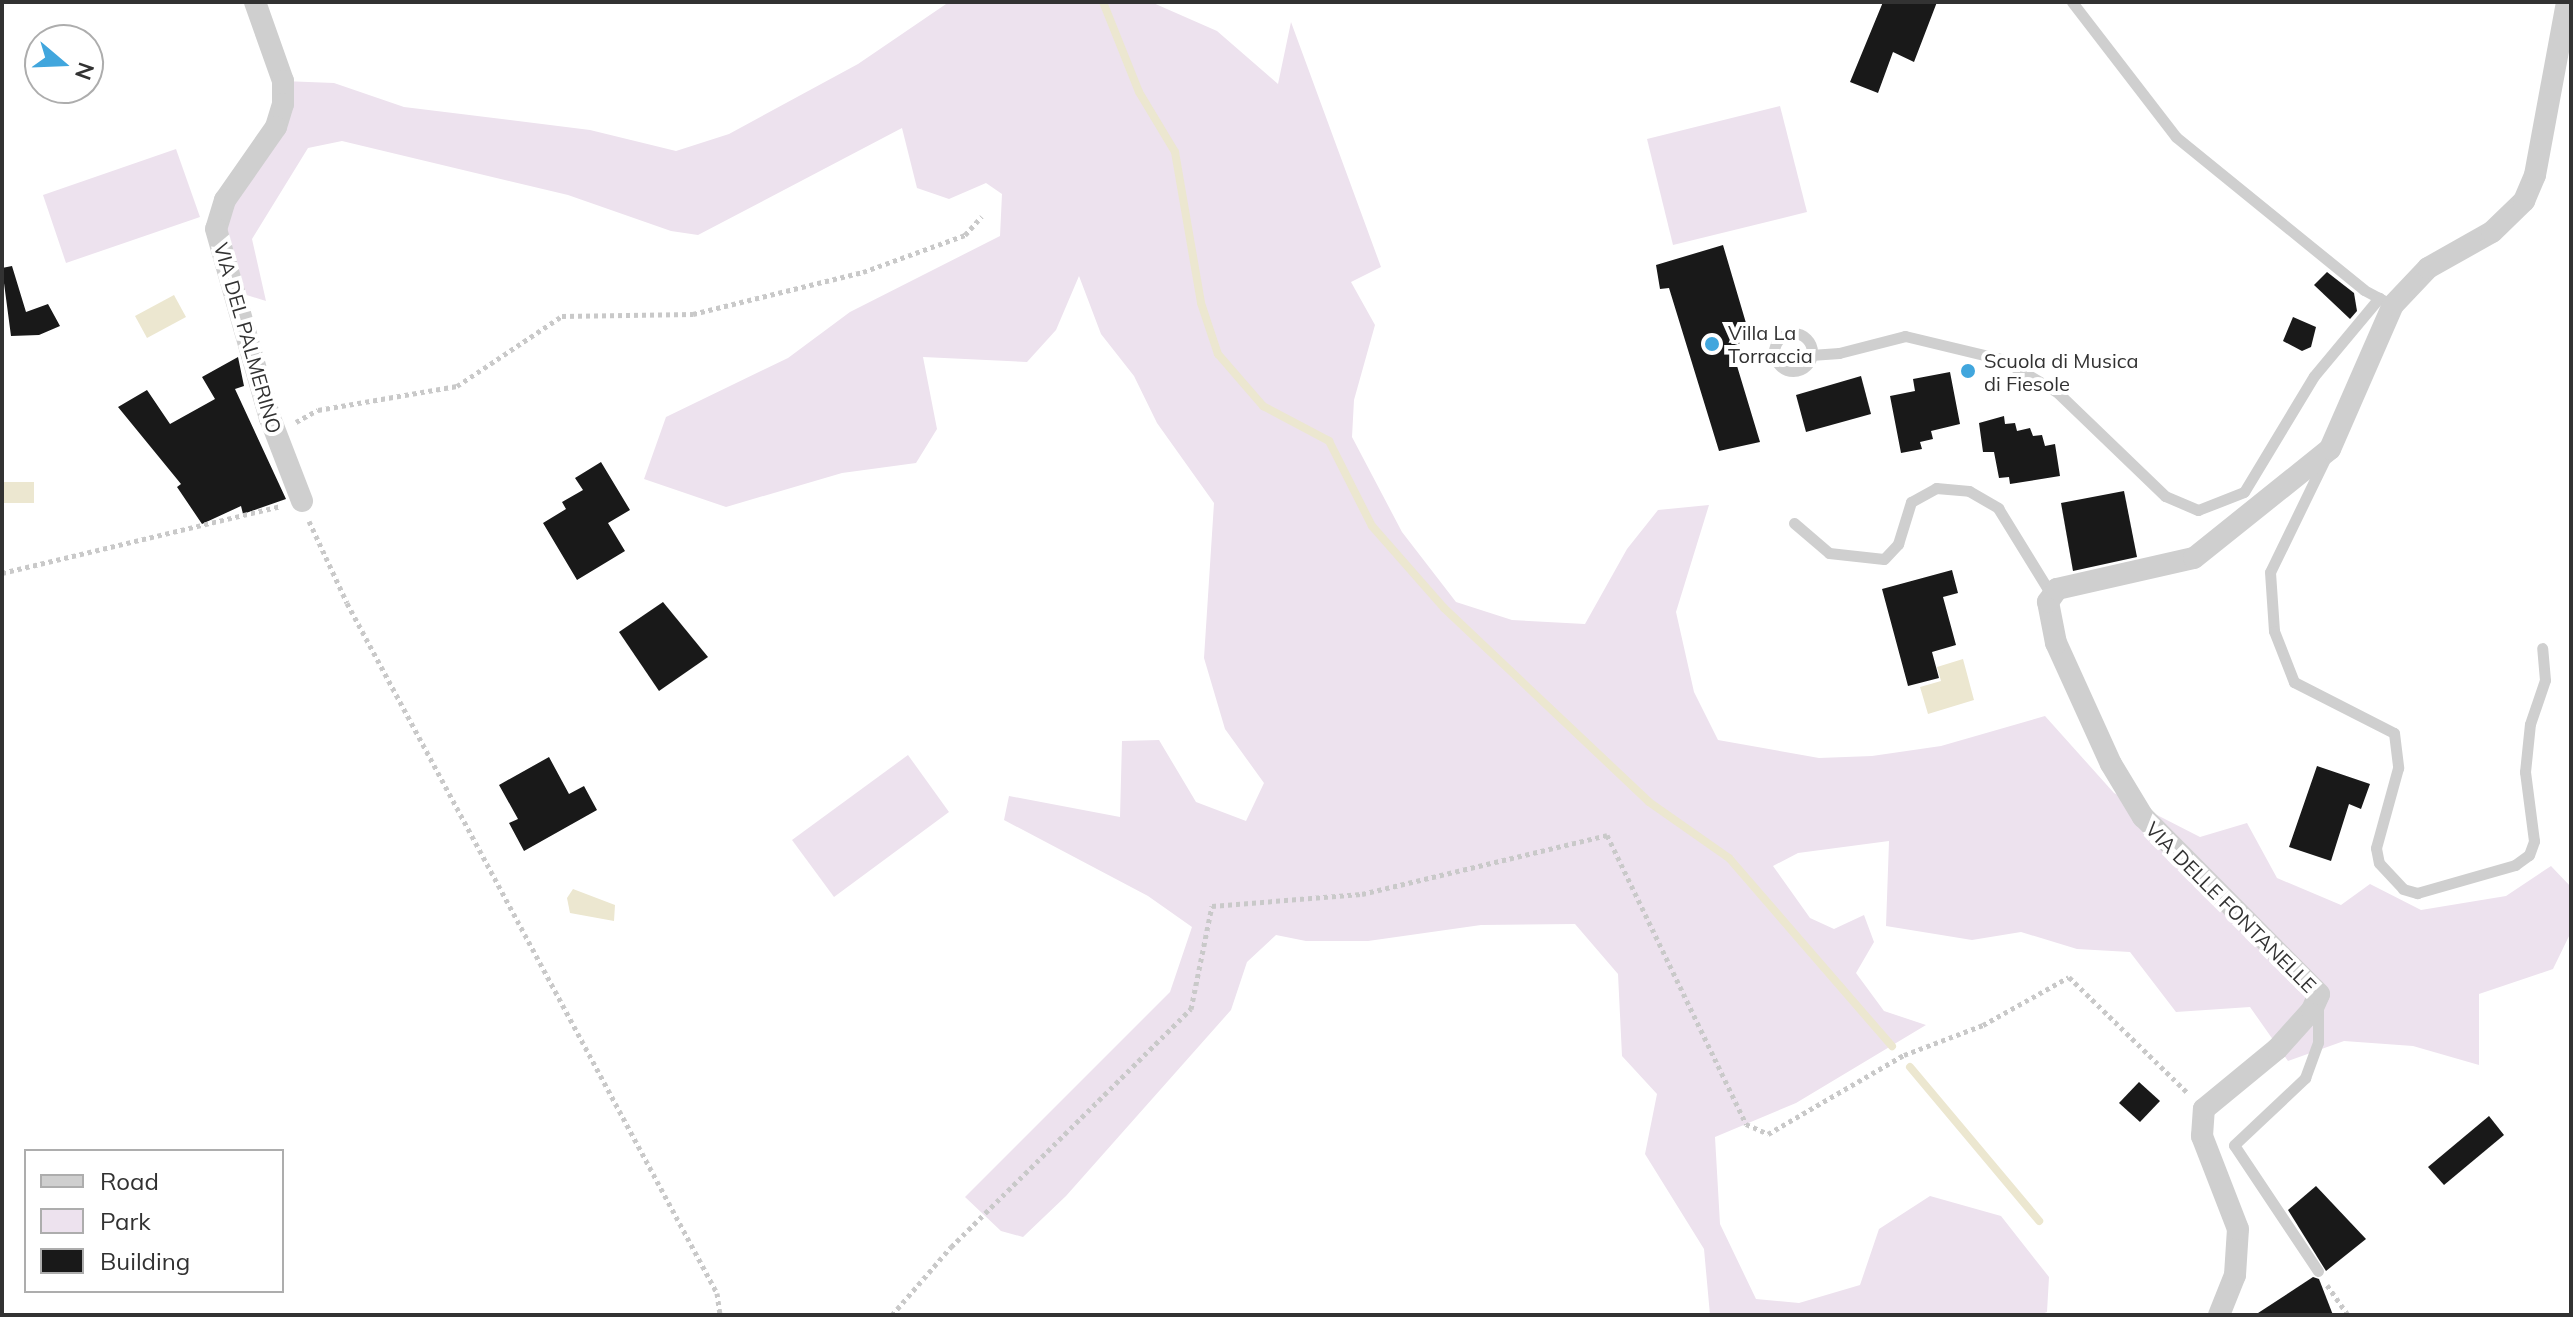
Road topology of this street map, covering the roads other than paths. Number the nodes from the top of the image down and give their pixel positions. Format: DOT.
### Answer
graph roads {
  1 [pos="255,2"];
  2 [pos="2072,2"];
  3 [pos="2567,2"];
  4 [pos="2386,301"];
  5 [pos="1811,355"];
  6 [pos="2330,449"];
  7 [pos="302,501"];
  8 [pos="1794,523"];
  9 [pos="2051,594"];
  10 [pos="2542,648"];
  11 [pos="2318,1001"];
  12 [pos="2318,1271"];
  13 [pos="2219,1315"];
  1 -- 7 [label="street, VIA DEL PALMERINO"];
  2 -- 4 [label="lane"];
  3 -- 4 [label="street"];
  4 -- 5 [label="lane"];
  4 -- 6 [label="street"];
  6 -- 9 [label="street"];
  6 -- 10 [label="lane"];
  8 -- 9 [label="lane"];
  9 -- 11 [label="street, VIA DELLE FONTANELLE"];
  11 -- 12 [label="lane"];
  11 -- 13 [label="street, VIA DELLE FONTANELLE"];
}
